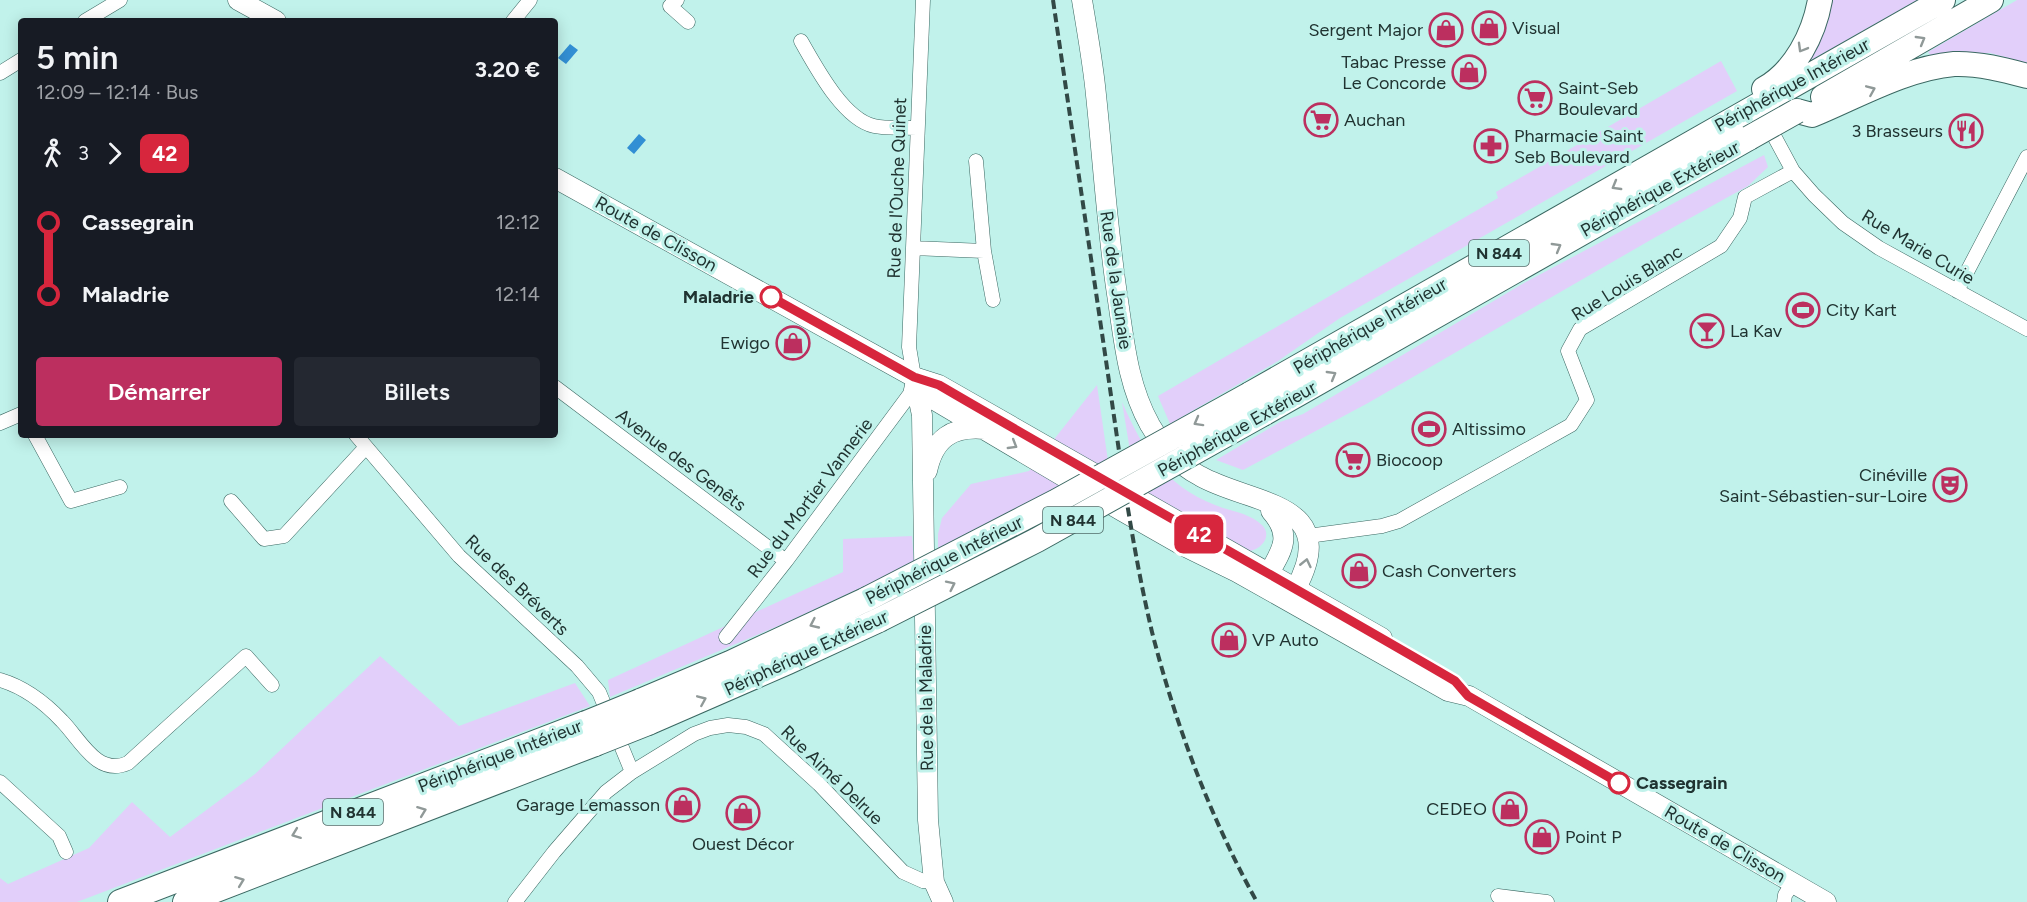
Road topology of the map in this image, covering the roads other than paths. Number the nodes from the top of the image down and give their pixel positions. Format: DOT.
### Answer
graph roads {
  1 [pos="120,0"];
  2 [pos="238,0"];
  3 [pos="530,0"];
  4 [pos="677,0"];
  5 [pos="923,0"];
  6 [pos="1082,0"];
  7 [pos="1820,0"];
  8 [pos="1943,0"];
  9 [pos="1991,0"];
  10 [pos="90,18"];
  11 [pos="271,18"];
  12 [pos="515,18"];
  13 [pos="687,21"];
  14 [pos="801,41"];
  15 [pos="18,62"];
  16 [pos="0,73"];
  17 [pos="2027,76"];
  18 [pos="1772,91"];
  19 [pos="1797,111"];
  20 [pos="1765,120"];
  21 [pos="917,128"];
  22 [pos="2027,157"];
  23 [pos="976,161"];
  24 [pos="1792,171"];
  25 [pos="558,180"];
  26 [pos="913,248"];
  27 [pos="984,251"];
  28 [pos="1957,291"];
  29 [pos="993,300"];
  30 [pos="2027,330"];
  31 [pos="914,377"];
  32 [pos="558,389"];
  33 [pos="18,415"];
  34 [pos="0,423"];
  35 [pos="986,429"];
  36 [pos="37,438"];
  37 [pos="358,438"];
  38 [pos="366,447"];
  39 [pos="120,488"];
  40 [pos="924,491"];
  41 [pos="1255,498"];
  42 [pos="231,501"];
  43 [pos="1271,512"];
  44 [pos="1308,536"];
  45 [pos="786,561"];
  46 [pos="1284,588"];
  47 [pos="873,610"];
  48 [pos="726,637"];
  49 [pos="0,680"];
  50 [pos="273,685"];
  51 [pos="590,734"];
  52 [pos="632,772"];
  53 [pos="0,782"];
  54 [pos="66,852"];
  55 [pos="934,882"];
  56 [pos="1793,884"];
  57 [pos="1498,896"];
  58 [pos="120,902"];
  59 [pos="186,902"];
  60 [pos="515,902"];
  61 [pos="943,902"];
  62 [pos="1547,902"];
  63 [pos="1784,902"];
  64 [pos="1824,902"];
  1 -- 10 [label="street"];
  2 -- 11 [label="main road"];
  3 -- 12 [label="street"];
  4 -- 13 [label="street"];
  5 -- 21 [label="street, Rue de l'Ouche Quinet"];
  6 -- 41 [label="main road, Rue de la Jaunaie"];
  7 -- 18 [label="highway, one-way"];
  8 -- 18 [label="highway, Périphérique Intérieur"];
  19 -- 9 [label="highway, Périphérique Extérieur / N 844, one-way"];
  14 -- 21 [label="street"];
  15 -- 16 [label="street"];
  19 -- 17 [label="highway, one-way"];
  18 -- 47 [label="highway, Périphérique Intérieur / N 844, one-way, bridge"];
  47 -- 19 [label="highway, Périphérique Extérieur / N 844, one-way, bridge"];
  20 -- 24 [label="street, Rue Marie Curie"];
  21 -- 26 [label="street, Rue de l'Ouche Quinet"];
  22 -- 28 [label="street"];
  23 -- 27 [label="street"];
  24 -- 28 [label="street, Rue Marie Curie"];
  24 -- 44 [label="street, Rue Louis Blanc"];
  25 -- 31 [label="main road, Route de Clisson"];
  26 -- 27 [label="street"];
  26 -- 31 [label="street, Rue de l'Ouche Quinet"];
  27 -- 29 [label="street"];
  28 -- 30 [label="street, Rue Marie Curie"];
  31 -- 35 [label="main road, Route de Clisson"];
  31 -- 40 [label="main road, Rue de la Maladrie"];
  31 -- 45 [label="street, Rue du Mortier Vannerie"];
  31 -- 46 [label="main road, Route de Clisson"];
  32 -- 45 [label="street, Avenue des Genêts"];
  33 -- 34 [label="street"];
  35 -- 40 [label="main road, Rue de la Maladrie"];
  35 -- 46 [label="main road, Route de Clisson, one-way"];
  36 -- 39 [label="street"];
  37 -- 38 [label="street, Rue des Bréverts"];
  38 -- 42 [label="street"];
  38 -- 52 [label="street, Rue des Bréverts"];
  40 -- 55 [label="main road, Rue de la Maladrie"];
  41 -- 43 [label="main road, Rue de la Jaunaie"];
  41 -- 44 [label="main road, Rue de la Jaunaie"];
  43 -- 44 [label="main road, Rue de la Jaunaie"];
  43 -- 46 [label="main road, Rue de la Jaunaie"];
  46 -- 44 [label="main road, one-way"];
  45 -- 48 [label="street, Rue du Mortier Vannerie"];
  46 -- 56 [label="main road, Route de Clisson"];
  47 -- 51 [label="highway, Périphérique Intérieur / N 844, one-way, bridge"];
  51 -- 47 [label="highway, Périphérique Extérieur / N 844, one-way, bridge"];
  49 -- 50 [label="street"];
  51 -- 58 [label="highway, Périphérique Intérieur / N 844, one-way"];
  59 -- 51 [label="highway, Périphérique Extérieur / N 844, one-way"];
  52 -- 55 [label="street, Rue Aimé Delrue"];
  52 -- 60 [label="street"];
  53 -- 54 [label="street"];
  55 -- 61 [label="main road, Rue de la Maladrie"];
  56 -- 63 [label="street"];
  56 -- 64 [label="main road, Route de Clisson"];
  57 -- 62 [label="street"];
}
